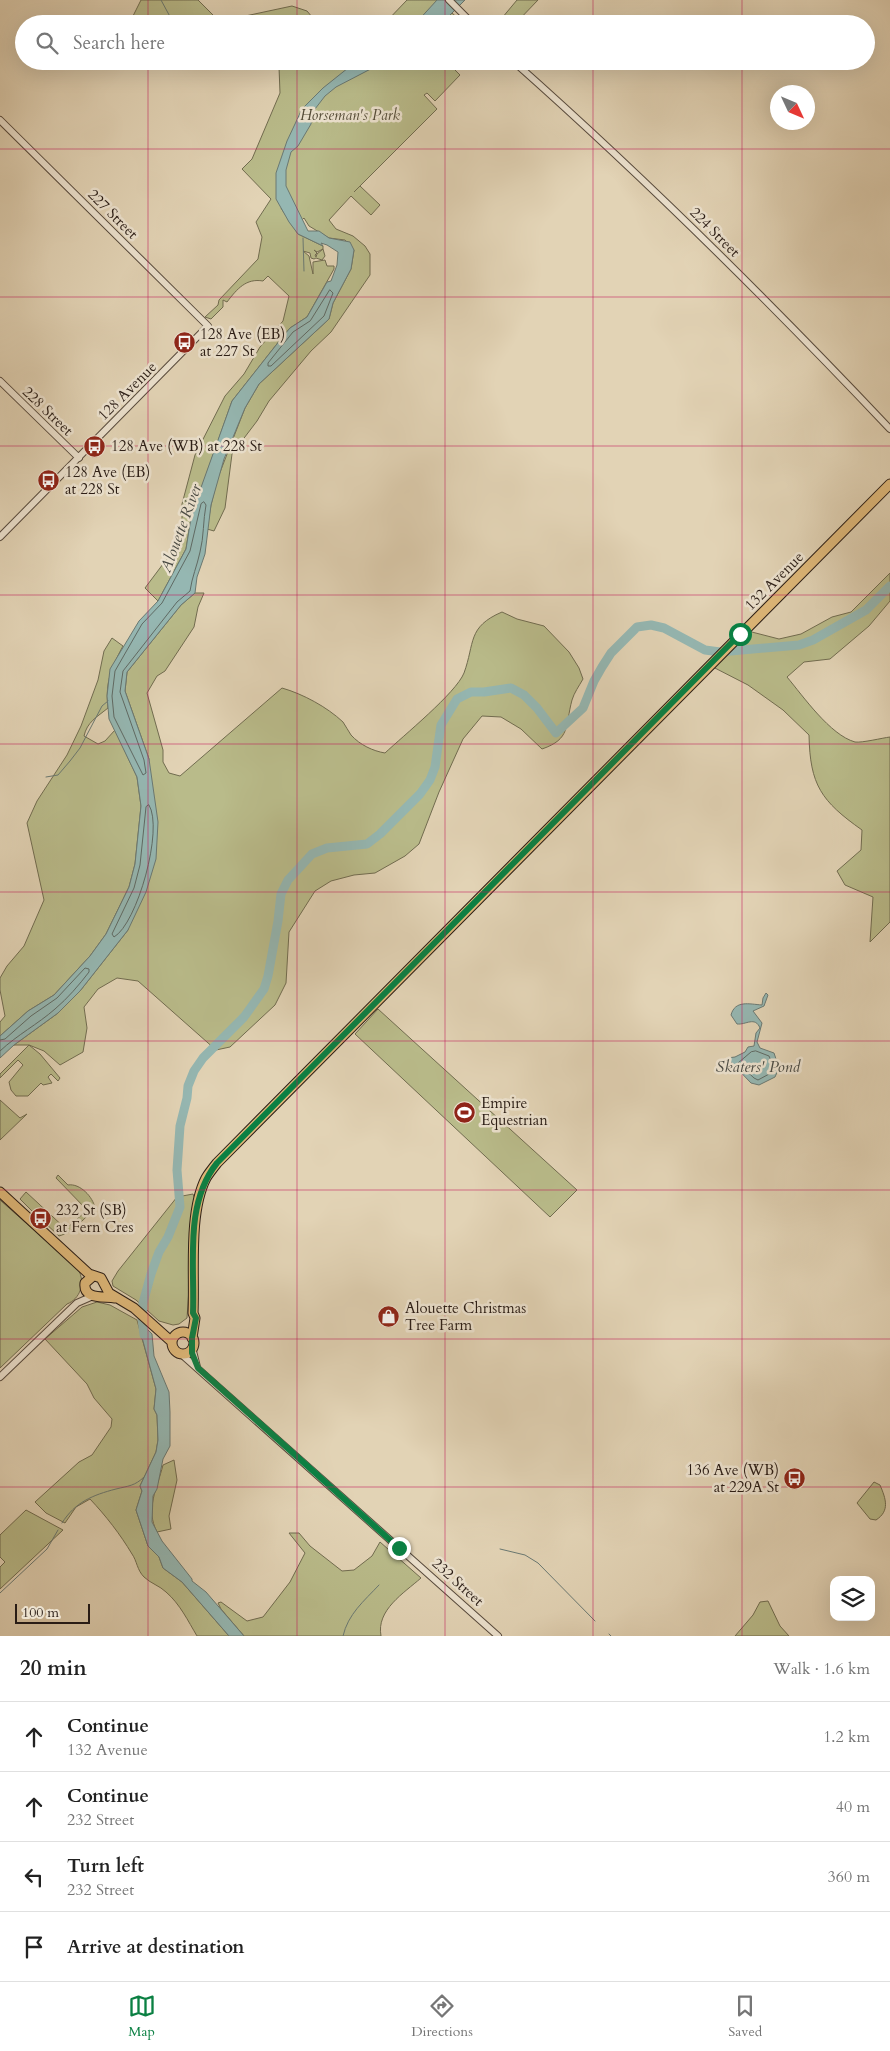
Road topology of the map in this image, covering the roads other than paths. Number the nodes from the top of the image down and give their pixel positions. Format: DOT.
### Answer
graph roads {
  1 [pos="448,0"];
  2 [pos="464,15"];
  3 [pos="523,70"];
  4 [pos="0,120"];
  5 [pos="208,326"];
  6 [pos="0,382"];
  7 [pos="890,429"];
  8 [pos="79,458"];
  9 [pos="890,484"];
  10 [pos="0,537"];
  11 [pos="0,1192"];
  12 [pos="81,1266"];
  13 [pos="94,1276"];
  14 [pos="84,1285"];
  15 [pos="104,1286"];
  16 [pos="96,1296"];
  17 [pos="116,1298"];
  18 [pos="77,1303"];
  19 [pos="193,1313"];
  20 [pos="177,1336"];
  21 [pos="192,1338"];
  22 [pos="192,1347"];
  23 [pos="180,1353"];
  24 [pos="198,1368"];
  25 [pos="0,1377"];
  26 [pos="498,1636"];
  1 -- 2 [label="street"];
  3 -- 7 [label="street, 224 Street"];
  4 -- 5 [label="street, 227 Street"];
  5 -- 8 [label="street, 128 Avenue"];
  6 -- 8 [label="street, 228 Street"];
  8 -- 10 [label="street, 128 Avenue"];
  9 -- 19 [label="main road, 132 Avenue"];
  11 -- 12 [label="main road"];
  12 -- 13 [label="main road"];
  12 -- 14 [label="main road"];
  13 -- 14 [label="main road"];
  13 -- 15 [label="main road"];
  14 -- 16 [label="main road"];
  14 -- 18 [label="street"];
  15 -- 16 [label="main road"];
  15 -- 17 [label="main road"];
  16 -- 17 [label="main road"];
  16 -- 18 [label="street"];
  17 -- 20 [label="main road"];
  18 -- 25 [label="street"];
  19 -- 20 [label="main road, 132 Avenue"];
  19 -- 21 [label="main road, 132 Avenue"];
  20 -- 21 [label="main road"];
  20 -- 23 [label="main road"];
  21 -- 22 [label="main road"];
  22 -- 23 [label="main road"];
  22 -- 24 [label="street"];
  23 -- 24 [label="street, 232 Street"];
  24 -- 26 [label="street, 232 Street"];
}
